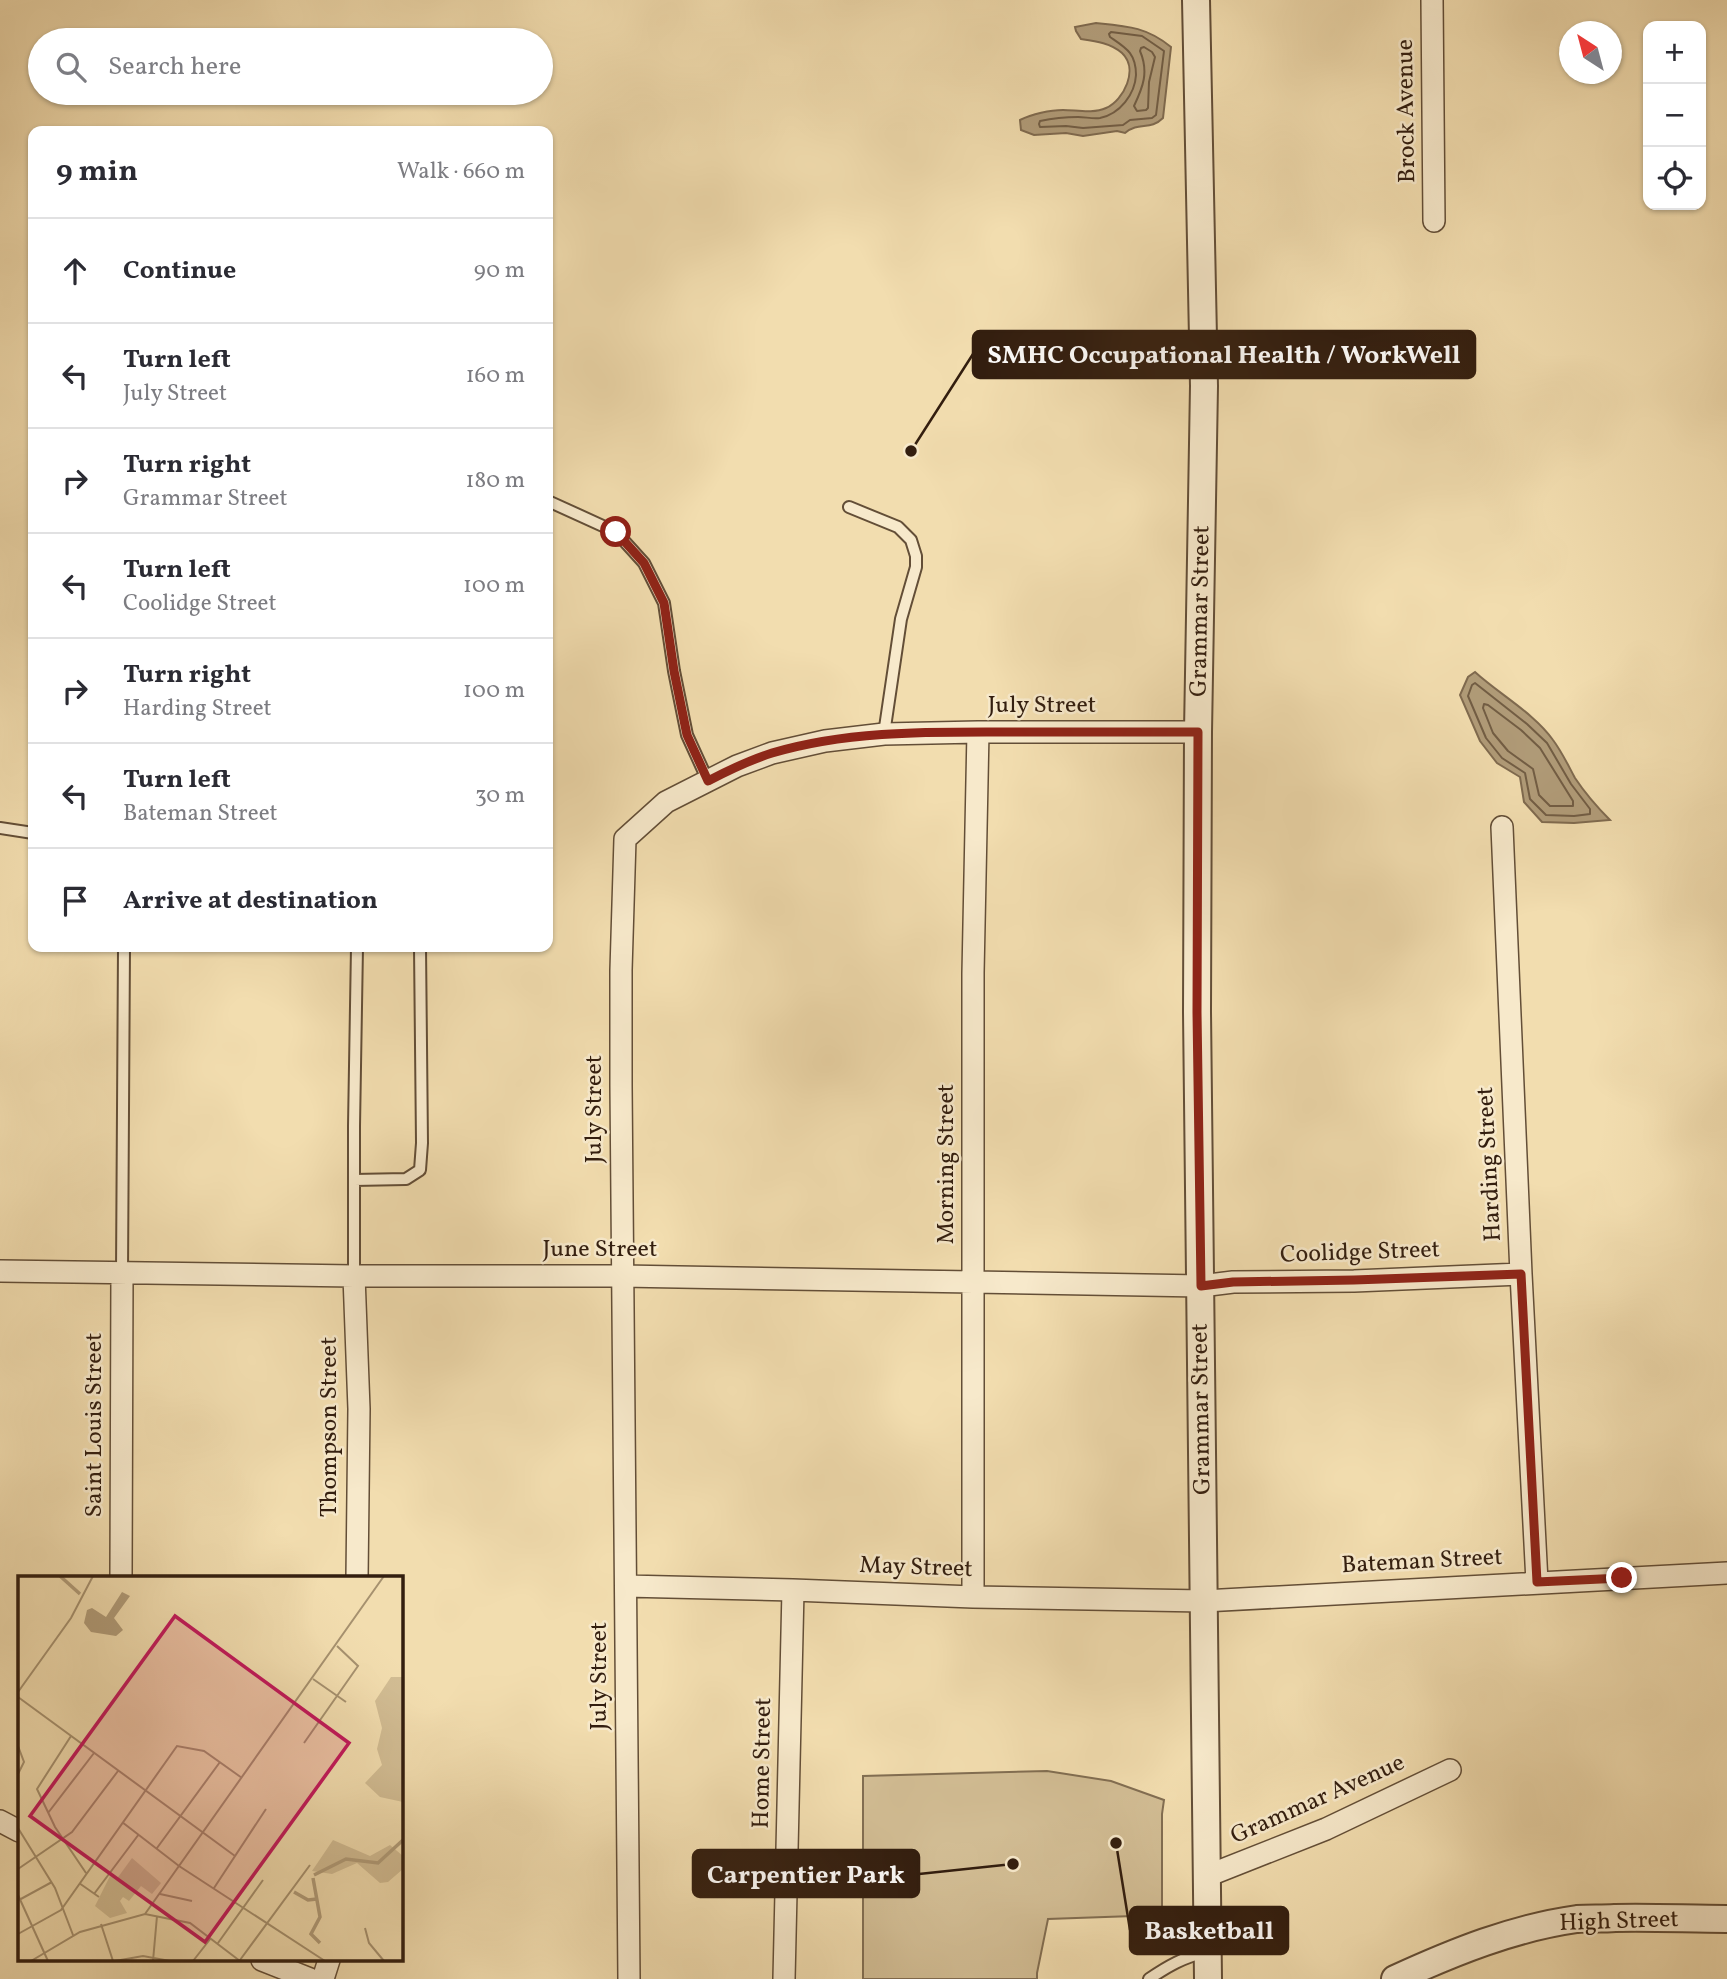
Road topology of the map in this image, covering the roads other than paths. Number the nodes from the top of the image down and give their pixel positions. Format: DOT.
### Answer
graph roads {
  1 [pos="1196,0"];
  2 [pos="1432,0"];
  3 [pos="1434,221"];
  4 [pos="553,502"];
  5 [pos="849,507"];
  6 [pos="978,732"];
  7 [pos="1198,732"];
  8 [pos="884,734"];
  9 [pos="708,781"];
  10 [pos="1502,827"];
  11 [pos="0,828"];
  12 [pos="28,832"];
  13 [pos="124,952"];
  14 [pos="357,952"];
  15 [pos="420,952"];
  16 [pos="354,1180"];
  17 [pos="0,1271"];
  18 [pos="122,1272"];
  19 [pos="1521,1274"];
  20 [pos="354,1276"];
  21 [pos="622,1276"];
  22 [pos="972,1281"];
  23 [pos="1201,1286"];
  24 [pos="1727,1573"];
  25 [pos="121,1576"];
  26 [pos="356,1576"];
  27 [pos="1537,1582"];
  28 [pos="626,1586"];
  29 [pos="793,1590"];
  30 [pos="973,1597"];
  31 [pos="1204,1601"];
  32 [pos="1450,1770"];
  33 [pos="0,1821"];
  34 [pos="18,1831"];
  35 [pos="1207,1876"];
  36 [pos="1727,1919"];
  37 [pos="1208,1952"];
  38 [pos="267,1962"];
  39 [pos="328,1962"];
  40 [pos="1145,1977"];
  41 [pos="310,1979"];
  42 [pos="323,1979"];
  43 [pos="629,1979"];
  44 [pos="785,1979"];
  45 [pos="1208,1979"];
  46 [pos="1395,1979"];
  1 -- 7 [label="street, Grammar Street"];
  2 -- 3 [label="street, Brock Avenue"];
  4 -- 9 [label="lane"];
  5 -- 8 [label="lane"];
  6 -- 7 [label="street, July Street"];
  6 -- 8 [label="street, July Street"];
  6 -- 22 [label="street, Morning Street"];
  7 -- 23 [label="street, Grammar Street"];
  8 -- 9 [label="street, July Street"];
  9 -- 21 [label="street, July Street"];
  10 -- 19 [label="street, Harding Street"];
  11 -- 12 [label="lane"];
  13 -- 18 [label="lane"];
  14 -- 16 [label="lane"];
  15 -- 16 [label="lane"];
  16 -- 20 [label="lane"];
  17 -- 18 [label="street, June Street"];
  18 -- 20 [label="street, June Street"];
  18 -- 25 [label="street, Saint Louis Street"];
  19 -- 23 [label="street, Coolidge Street"];
  19 -- 27 [label="street, Harding Street"];
  20 -- 21 [label="street, June Street"];
  20 -- 26 [label="street, Thompson Street"];
  21 -- 22 [label="street, June Street"];
  21 -- 28 [label="street, July Street"];
  22 -- 23 [label="street, June Street"];
  22 -- 30 [label="street, Morning Street"];
  23 -- 31 [label="street, Grammar Street"];
  24 -- 27 [label="street, Bateman Street"];
  27 -- 31 [label="street, Bateman Street"];
  28 -- 29 [label="street, May Street"];
  28 -- 43 [label="street, July Street"];
  29 -- 30 [label="street, May Street"];
  29 -- 44 [label="street, Home Street"];
  30 -- 31 [label="street, May Street"];
  31 -- 35 [label="street, Grammar Street"];
  32 -- 35 [label="street, Grammar Avenue"];
  33 -- 34 [label="street"];
  35 -- 37 [label="street, Grammar Street"];
  36 -- 46 [label="street, High Street"];
  37 -- 40 [label="lane"];
  37 -- 45 [label="street, Grammar Street"];
  38 -- 41 [label="street"];
  39 -- 42 [label="street"];
}
